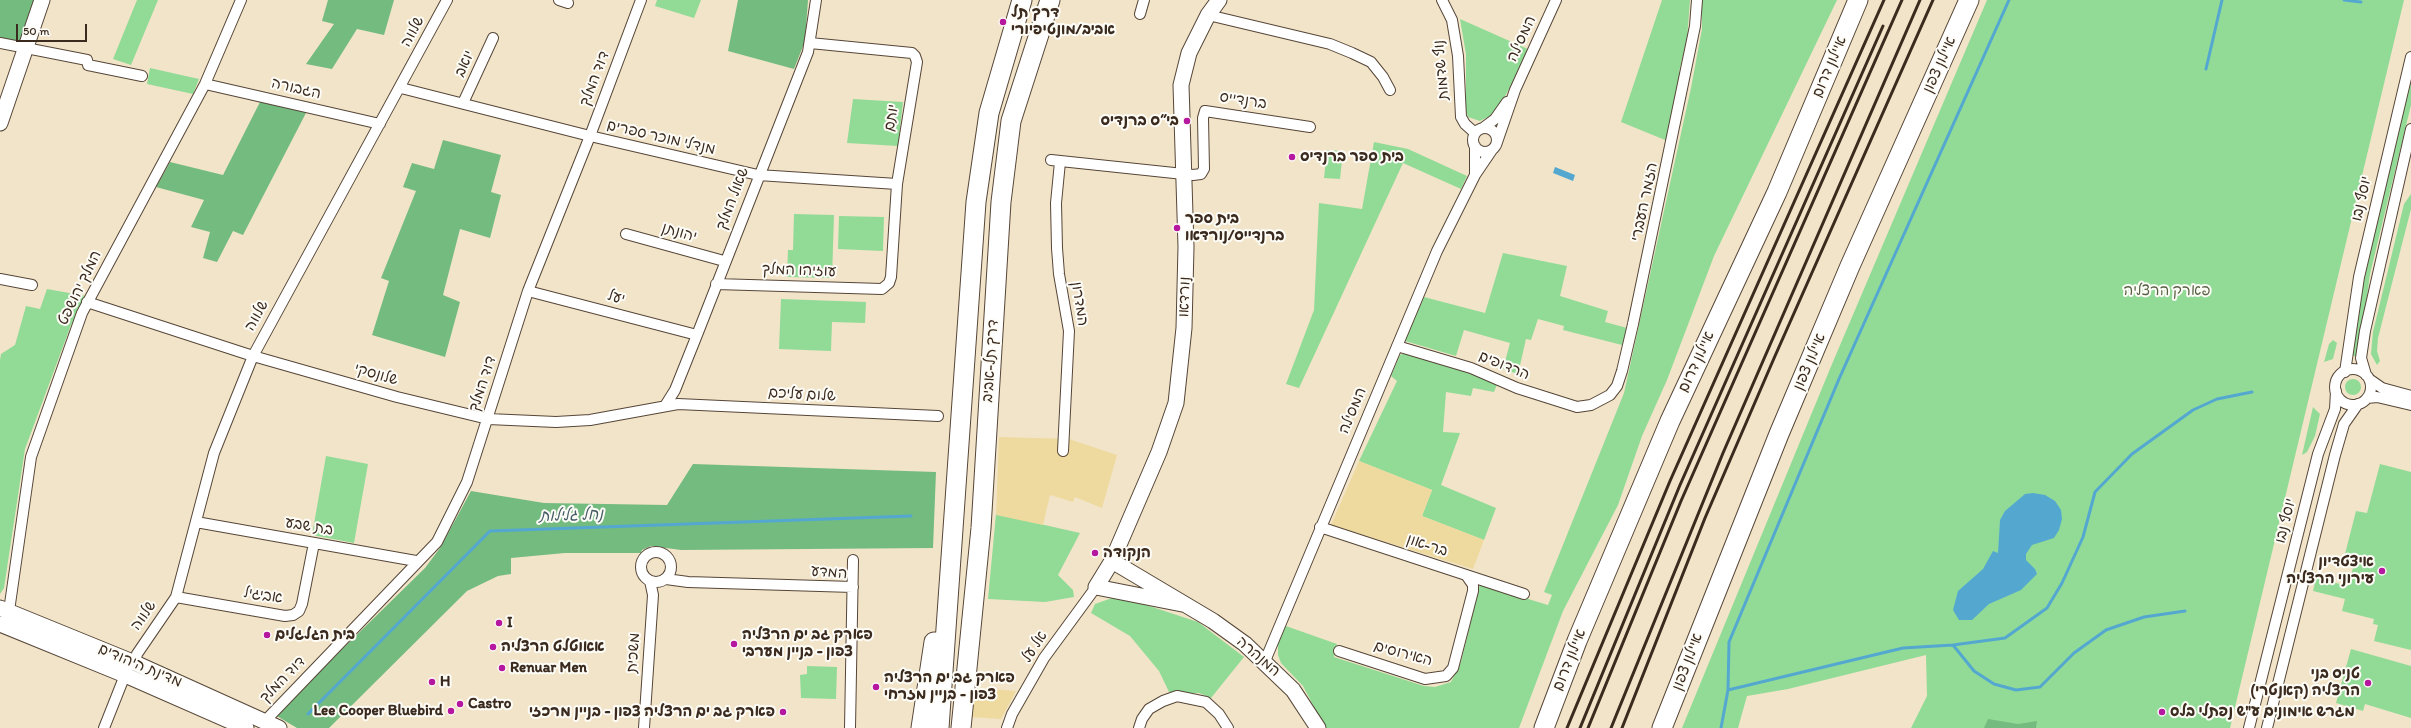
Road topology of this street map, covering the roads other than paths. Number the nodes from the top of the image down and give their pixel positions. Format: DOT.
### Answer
graph roads {
  1 [pos="42,0"];
  2 [pos="241,0"];
  3 [pos="447,0"];
  4 [pos="641,0"];
  5 [pos="816,0"];
  6 [pos="1022,0"];
  7 [pos="1050,0"];
  8 [pos="1144,0"];
  9 [pos="1219,0"];
  10 [pos="1442,0"];
  11 [pos="1556,0"];
  12 [pos="1697,0"];
  13 [pos="1858,0"];
  14 [pos="1969,0"];
  15 [pos="1140,14"];
  16 [pos="1208,15"];
  17 [pos="493,38"];
  18 [pos="0,43"];
  19 [pos="810,43"];
  20 [pos="24,49"];
  21 [pos="2411,57"];
  22 [pos="142,76"];
  23 [pos="205,84"];
  24 [pos="401,88"];
  25 [pos="1390,90"];
  26 [pos="1515,90"];
  27 [pos="463,103"];
  28 [pos="0,123"];
  29 [pos="380,124"];
  30 [pos="1310,126"];
  31 [pos="2411,129"];
  32 [pos="1479,131"];
  33 [pos="590,136"];
  34 [pos="1475,146"];
  35 [pos="1494,147"];
  36 [pos="1183,175"];
  37 [pos="1475,175"];
  38 [pos="758,176"];
  39 [pos="896,184"];
  40 [pos="626,234"];
  41 [pos="724,261"];
  42 [pos="0,279"];
  43 [pos="716,284"];
  44 [pos="32,285"];
  45 [pos="882,289"];
  46 [pos="528,291"];
  47 [pos="87,302"];
  48 [pos="697,335"];
  49 [pos="1397,346"];
  50 [pos="253,356"];
  51 [pos="2345,372"];
  52 [pos="2368,377"];
  53 [pos="2336,391"];
  54 [pos="2411,396"];
  55 [pos="2367,398"];
  56 [pos="1600,400"];
  57 [pos="2358,404"];
  58 [pos="2411,405"];
  59 [pos="665,406"];
  60 [pos="938,416"];
  61 [pos="488,419"];
  62 [pos="1063,452"];
  63 [pos="958,471"];
  64 [pos="196,522"];
  65 [pos="1320,528"];
  66 [pos="314,543"];
  67 [pos="853,560"];
  68 [pos="416,561"];
  69 [pos="1112,561"];
  70 [pos="1466,574"];
  71 [pos="666,579"];
  72 [pos="650,580"];
  73 [pos="1096,586"];
  74 [pos="853,587"];
  75 [pos="1524,594"];
  76 [pos="176,597"];
  77 [pos="1182,604"];
  78 [pos="4,610"];
  79 [pos="0,624"];
  80 [pos="1339,651"];
  81 [pos="1265,661"];
  82 [pos="135,663"];
  83 [pos="125,674"];
  84 [pos="265,721"];
  85 [pos="104,728"];
  86 [pos="246,728"];
  87 [pos="278,728"];
  88 [pos="644,728"];
  89 [pos="850,728"];
  90 [pos="922,728"];
  91 [pos="939,728"];
  92 [pos="961,728"];
  93 [pos="1007,728"];
  94 [pos="1139,728"];
  95 [pos="1228,728"];
  96 [pos="1318,728"];
  97 [pos="1544,728"];
  98 [pos="1662,728"];
  99 [pos="2249,728"];
  100 [pos="2267,728"];
  1 -- 20 [label="street"];
  2 -- 23 [label="street, המלך יהושפט"];
  3 -- 24 [label="street, שלווה"];
  4 -- 33 [label="street, דוד המלך"];
  5 -- 19 [label="street, שאול המלך"];
  6 -- 63 [label="highway, דרך תל-אביב"];
  7 -- 92 [label="highway, דרך תל-אביב"];
  8 -- 15 [label="street"];
  9 -- 16 [label="street, נורדאו"];
  10 -- 32 [label="street, נוף שדמות"];
  11 -- 26 [label="street, המסילה"];
  12 -- 56 [label="street, הזמר העברי"];
  13 -- 97 [label="highway, איילון דרום"];
  14 -- 98 [label="highway, איילון צפון"];
  16 -- 25 [label="street"];
  16 -- 36 [label="street, נורדאו"];
  17 -- 27 [label="street, יואב"];
  18 -- 20 [label="street"];
  19 -- 38 [label="street, שאול המלך"];
  19 -- 39 [label="street, יותם"];
  20 -- 22 [label="street"];
  20 -- 28 [label="street"];
  21 -- 51 [label="street, יוסף נבו"];
  23 -- 29 [label="street, הגבורה"];
  23 -- 47 [label="street, המלך יהושפט"];
  24 -- 27 [label="street, מנדלי מוכר ספרים"];
  24 -- 29 [label="street, שלווה"];
  26 -- 32 [label="street, המסילה"];
  26 -- 35 [label="street, המסילה"];
  27 -- 33 [label="street, מנדלי מוכר ספרים"];
  29 -- 50 [label="street, שלווה"];
  30 -- 36 [label="street, ברנדייס"];
  31 -- 52 [label="street"];
  32 -- 34 [label="street"];
  32 -- 35 [label="street"];
  33 -- 38 [label="street, מנדלי מוכר ספרים"];
  33 -- 46 [label="street, דוד המלך"];
  34 -- 35 [label="street"];
  34 -- 37 [label="street, המסילה"];
  35 -- 37 [label="street, המסילה"];
  36 -- 62 [label="street, המדרון"];
  36 -- 69 [label="street, נורדאו"];
  37 -- 49 [label="street, המסילה"];
  38 -- 39 [label="street, מנדלי מוכר ספרים"];
  38 -- 41 [label="street, שאול המלך"];
  39 -- 45 [label="street, יותם"];
  40 -- 41 [label="street, יהונתן"];
  41 -- 43 [label="street, שאול המלך"];
  42 -- 44 [label="street"];
  43 -- 45 [label="street, עוזיהו המלך"];
  43 -- 48 [label="street, שאול המלך"];
  46 -- 48 [label="street, יעל"];
  46 -- 61 [label="street, דוד המלך"];
  47 -- 50 [label="street, שלונסקי"];
  47 -- 78 [label="street, המלך יהושפט"];
  48 -- 59 [label="street, שאול המלך"];
  49 -- 56 [label="street, הרדופים"];
  49 -- 65 [label="street, המסילה"];
  50 -- 61 [label="street, שלונסקי"];
  50 -- 64 [label="street, שלווה"];
  51 -- 52 [label="street"];
  51 -- 53 [label="street"];
  52 -- 54 [label="street"];
  52 -- 55 [label="street"];
  53 -- 57 [label="street"];
  53 -- 99 [label="street, יוסף נבו"];
  55 -- 57 [label="street"];
  55 -- 58 [label="street"];
  57 -- 100 [label="street, יוסף נבו"];
  59 -- 60 [label="street, שלום עליכם"];
  59 -- 61 [label="street, שלונסקי"];
  61 -- 68 [label="street, דוד המלך"];
  63 -- 90 [label="highway"];
  63 -- 91 [label="highway, דרך תל-אביב"];
  64 -- 66 [label="street, בת שבע"];
  64 -- 76 [label="street, שלווה"];
  65 -- 70 [label="street, בר-און"];
  65 -- 81 [label="street, המסילה"];
  66 -- 68 [label="street, בת שבע"];
  66 -- 76 [label="street, אביגיל"];
  67 -- 74 [label="street"];
  68 -- 84 [label="street, דוד המלך"];
  69 -- 73 [label="street, נורדאו"];
  69 -- 77 [label="street, המנהרה"];
  70 -- 75 [label="street, בר-און"];
  70 -- 80 [label="street, האירוסים"];
  71 -- 72 [label="street"];
  71 -- 72 [label="street"];
  71 -- 74 [label="street, המדע"];
  72 -- 88 [label="street, משכית"];
  73 -- 77 [label="street, המנהרה"];
  73 -- 93 [label="street, אל על"];
  74 -- 89 [label="street, המדע"];
  76 -- 82 [label="street, שלווה"];
  77 -- 81 [label="street, המנהרה"];
  78 -- 82 [label="street, מדינת היהודים"];
  79 -- 83 [label="street, מדינת היהודים"];
  81 -- 96 [label="street, המנהרה"];
  82 -- 84 [label="street, מדינת היהודים"];
  83 -- 85 [label="street"];
  83 -- 86 [label="street, מדינת היהודים"];
  84 -- 87 [label="street, מדינת היהודים"];
  94 -- 95 [label="street"];
}
